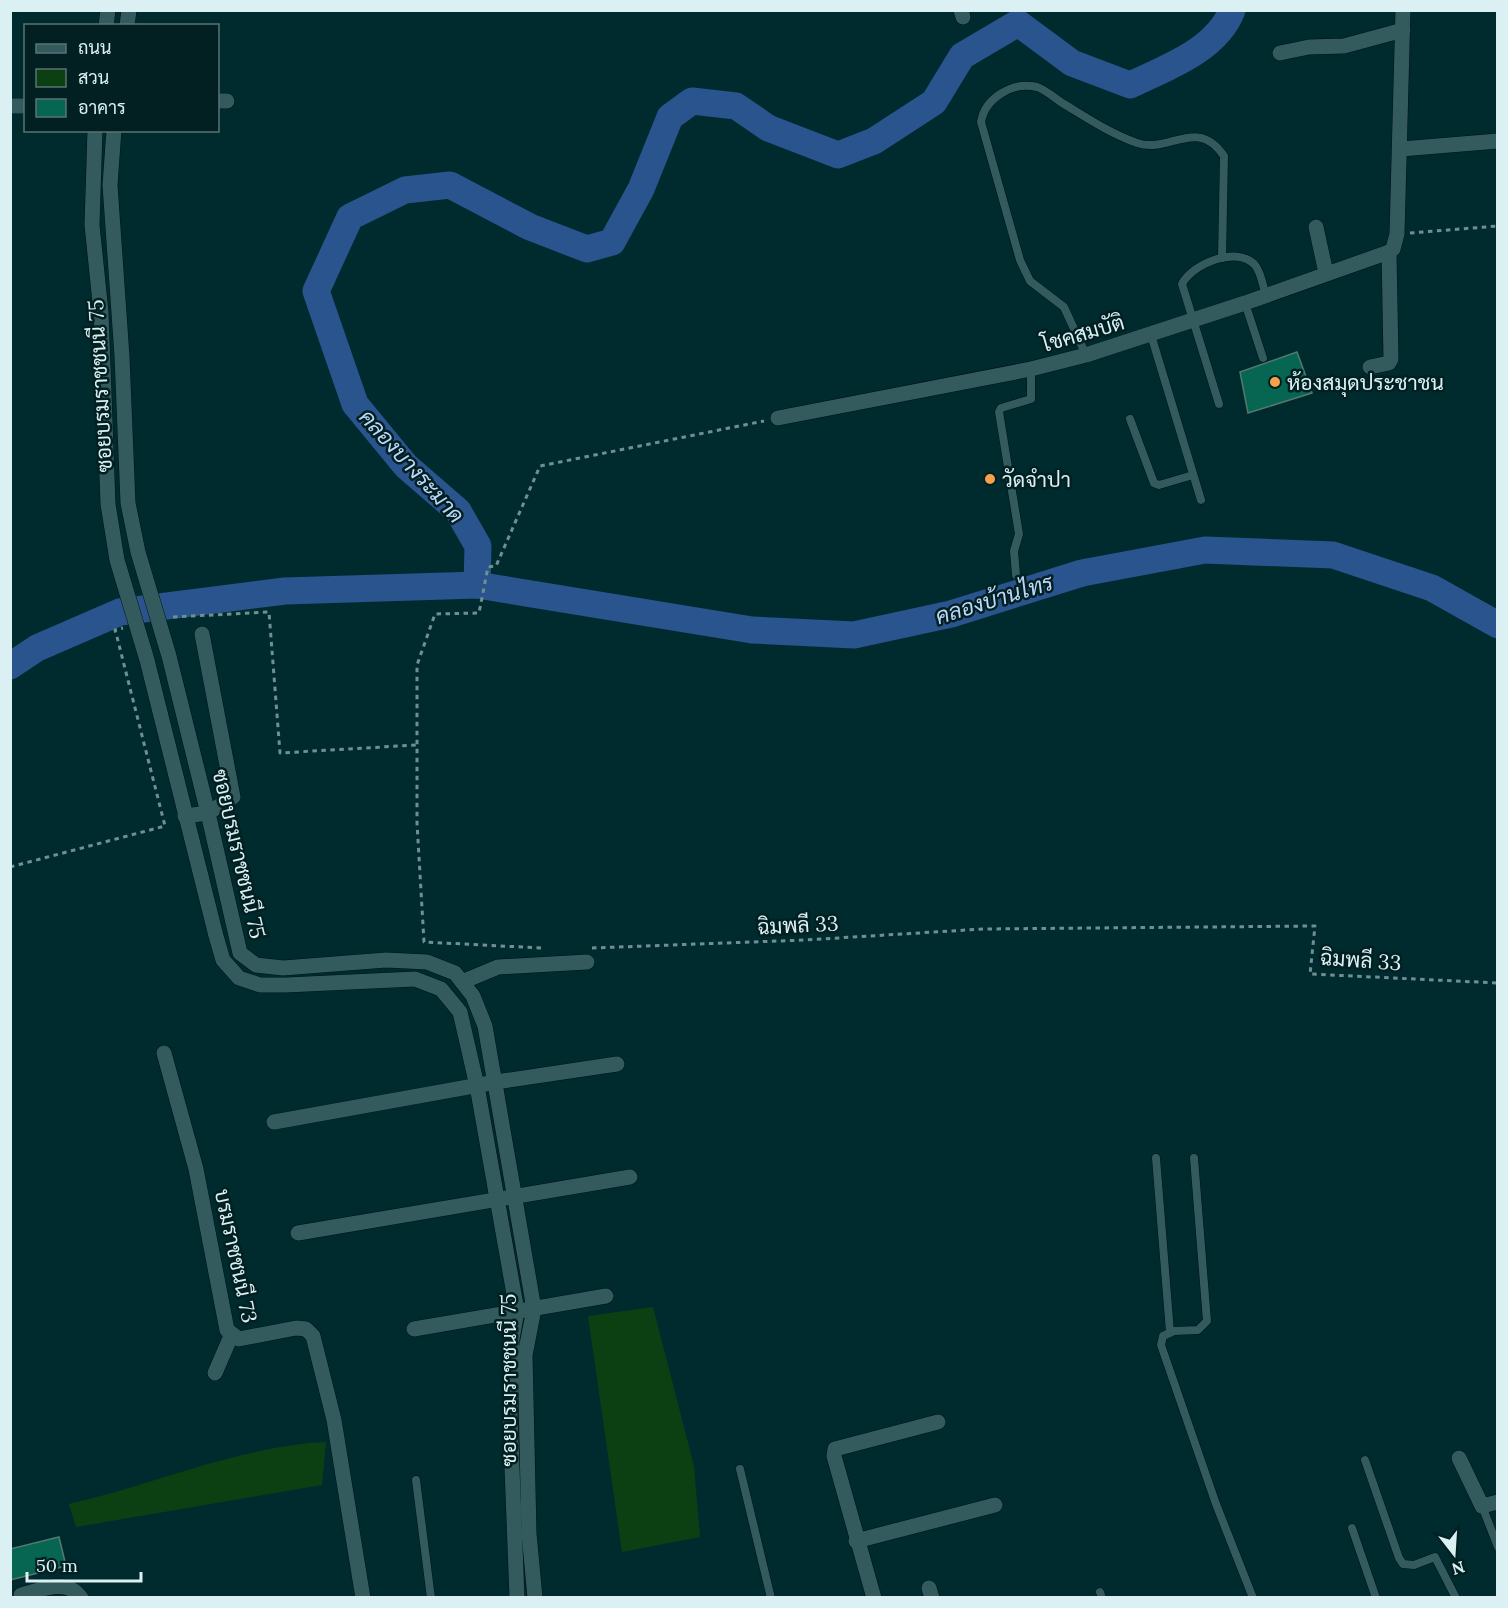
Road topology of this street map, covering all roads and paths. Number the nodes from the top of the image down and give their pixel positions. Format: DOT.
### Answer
graph roads {
  1 [pos="1403,10"];
  2 [pos="1403,30"];
  3 [pos="1280,53"];
  4 [pos="95,132"];
  5 [pos="114,132"];
  6 [pos="1497,141"];
  7 [pos="1401,149"];
  8 [pos="1497,226"];
  9 [pos="1316,227"];
  10 [pos="1398,234"];
  11 [pos="1389,252"];
  12 [pos="1222,258"];
  13 [pos="1326,273"];
  14 [pos="1266,296"];
  15 [pos="1245,303"];
  16 [pos="1193,320"];
  17 [pos="1151,335"];
  18 [pos="1086,355"];
  19 [pos="1263,358"];
  20 [pos="1370,367"];
  21 [pos="1031,369"];
  22 [pos="1219,404"];
  23 [pos="778,418"];
  24 [pos="1130,419"];
  25 [pos="1193,475"];
  26 [pos="1201,500"];
  27 [pos="1016,575"];
  28 [pos="202,634"];
  29 [pos="208,813"];
  30 [pos="185,816"];
  31 [pos="543,948"];
  32 [pos="589,955"];
  33 [pos="462,982"];
  34 [pos="1497,983"];
  35 [pos="164,1053"];
  36 [pos="617,1064"];
  37 [pos="496,1082"];
  38 [pos="477,1086"];
  39 [pos="274,1122"];
  40 [pos="1156,1158"];
  41 [pos="1194,1158"];
  42 [pos="630,1177"];
  43 [pos="516,1197"];
  44 [pos="498,1200"];
  45 [pos="298,1233"];
  46 [pos="606,1296"];
  47 [pos="534,1310"];
  48 [pos="517,1311"];
  49 [pos="414,1329"];
  50 [pos="1170,1332"];
  51 [pos="231,1336"];
  52 [pos="215,1373"];
  53 [pos="938,1422"];
  54 [pos="1459,1458"];
  55 [pos="1365,1461"];
  56 [pos="740,1468"];
  57 [pos="416,1480"];
  58 [pos="1497,1502"];
  59 [pos="995,1505"];
  60 [pos="1482,1506"];
  61 [pos="1352,1528"];
  62 [pos="856,1541"];
  63 [pos="1497,1547"];
  64 [pos="21,1595"];
  65 [pos="81,1598"];
  66 [pos="363,1598"];
  67 [pos="431,1598"];
  68 [pos="518,1598"];
  69 [pos="535,1598"];
  70 [pos="771,1598"];
  71 [pos="874,1598"];
  72 [pos="1253,1598"];
  73 [pos="1376,1598"];
  74 [pos="1456,1598"];
  1 -- 2 [label="street"];
  2 -- 3 [label="street"];
  2 -- 7 [label="street"];
  4 -- 30 [label="street, ซอยบรมราชชนนี 75"];
  5 -- 29 [label="street, ซอยบรมราชชนนี 75"];
  6 -- 7 [label="street"];
  7 -- 10 [label="street"];
  8 -- 10 [label="path"];
  9 -- 13 [label="street"];
  10 -- 11 [label="street"];
  11 -- 13 [label="street, โชคสมบัติ"];
  11 -- 20 [label="street"];
  12 -- 14 [label="lane"];
  12 -- 16 [label="lane"];
  12 -- 18 [label="lane"];
  13 -- 14 [label="street, โชคสมบัติ"];
  14 -- 15 [label="street, โชคสมบัติ"];
  15 -- 16 [label="street, โชคสมบัติ"];
  15 -- 19 [label="lane"];
  16 -- 17 [label="street, โชคสมบัติ"];
  16 -- 22 [label="lane"];
  17 -- 18 [label="street, โชคสมบัติ"];
  17 -- 25 [label="lane"];
  18 -- 21 [label="street, โชคสมบัติ"];
  21 -- 23 [label="street, โชคสมบัติ"];
  21 -- 27 [label="lane"];
  23 -- 31 [label="path"];
  24 -- 25 [label="lane"];
  25 -- 26 [label="lane"];
  28 -- 29 [label="street"];
  29 -- 30 [label="street"];
  29 -- 33 [label="street, ซอยบรมราชชนนี 75"];
  30 -- 38 [label="street, ซอยบรมราชชนนี 75"];
  32 -- 33 [label="street"];
  32 -- 34 [label="path, ฉิมพลี 33"];
  33 -- 37 [label="street, ซอยบรมราชชนนี 75"];
  35 -- 51 [label="street, บรมราชชนนี 73"];
  36 -- 37 [label="street"];
  37 -- 38 [label="street"];
  37 -- 43 [label="street, ซอยบรมราชชนนี 75"];
  38 -- 39 [label="street"];
  38 -- 44 [label="street, ซอยบรมราชชนนี 75"];
  40 -- 50 [label="lane"];
  41 -- 50 [label="lane"];
  42 -- 43 [label="street"];
  43 -- 44 [label="street"];
  43 -- 47 [label="street, ซอยบรมราชชนนี 75"];
  44 -- 45 [label="street"];
  44 -- 48 [label="street, ซอยบรมราชชนนี 75"];
  46 -- 47 [label="street"];
  47 -- 48 [label="street"];
  47 -- 69 [label="street, ซอยบรมราชชนนี 75"];
  48 -- 49 [label="street"];
  48 -- 68 [label="street, ซอยบรมราชชนนี 75"];
  50 -- 72 [label="lane"];
  51 -- 52 [label="street"];
  51 -- 66 [label="street, บรมราชชนนี 73"];
  53 -- 62 [label="street"];
  54 -- 60 [label="street"];
  55 -- 74 [label="lane"];
  56 -- 70 [label="lane"];
  57 -- 67 [label="lane"];
  58 -- 60 [label="street"];
  59 -- 62 [label="street"];
  60 -- 63 [label="lane"];
  61 -- 73 [label="lane"];
  62 -- 71 [label="street"];
  64 -- 65 [label="street"];
}
